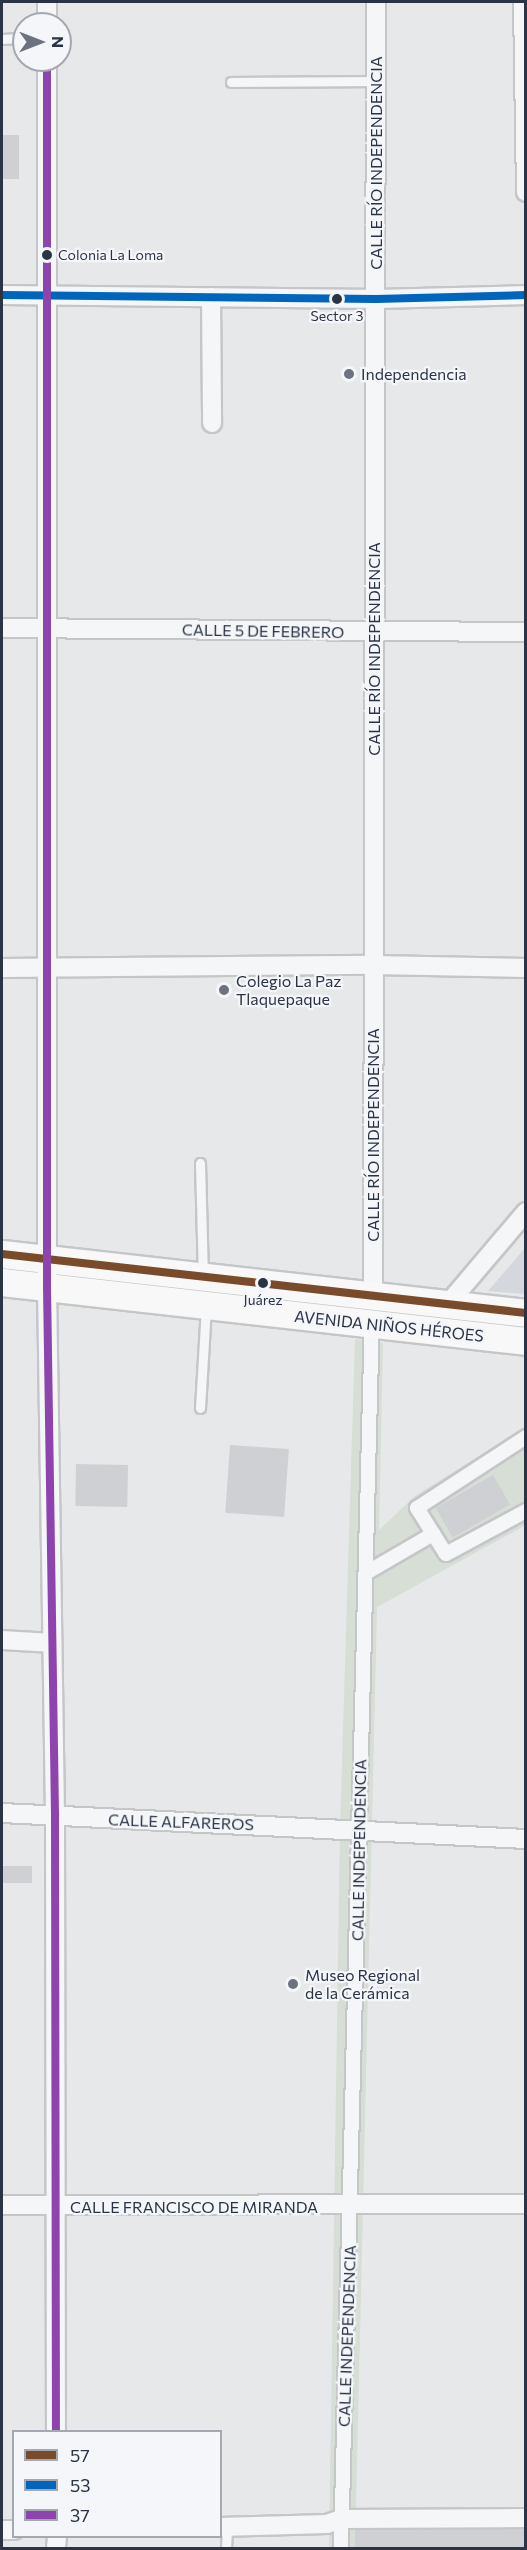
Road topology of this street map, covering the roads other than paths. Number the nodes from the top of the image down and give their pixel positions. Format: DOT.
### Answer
graph roads {
  1 [pos="376,2"];
  2 [pos="523,2"];
  3 [pos="47,72"];
  4 [pos="376,81"];
  5 [pos="231,82"];
  6 [pos="525,192"];
  7 [pos="47,295"];
  8 [pos="525,295"];
  9 [pos="2,296"];
  10 [pos="211,297"];
  11 [pos="375,299"];
  12 [pos="212,423"];
  13 [pos="48,627"];
  14 [pos="2,628"];
  15 [pos="375,632"];
  16 [pos="525,632"];
  17 [pos="374,964"];
  18 [pos="2,968"];
  19 [pos="46,968"];
  20 [pos="525,968"];
  21 [pos="200,1163"];
  22 [pos="525,1212"];
  23 [pos="2,1254"];
  24 [pos="47,1259"];
  25 [pos="203,1276"];
  26 [pos="2,1282"];
  27 [pos="47,1287"];
  28 [pos="373,1296"];
  29 [pos="206,1305"];
  30 [pos="447,1305"];
  31 [pos="525,1313"];
  32 [pos="372,1324"];
  33 [pos="525,1341"];
  34 [pos="200,1408"];
  35 [pos="525,1437"];
  36 [pos="525,1511"];
  37 [pos="433,1534"];
  38 [pos="366,1573"];
  39 [pos="2,1640"];
  40 [pos="52,1643"];
  41 [pos="2,1813"];
  42 [pos="55,1816"];
  43 [pos="360,1829"];
  44 [pos="525,1839"];
  45 [pos="525,2204"];
  46 [pos="2,2205"];
  47 [pos="56,2206"];
  48 [pos="350,2208"];
  49 [pos="56,2430"];
  50 [pos="525,2518"];
  51 [pos="342,2519"];
  52 [pos="224,2527"];
  53 [pos="226,2548"];
  54 [pos="340,2548"];
  1 -- 4 [label="street, CALLE RÍO INDEPENDENCIA"];
  2 -- 6 [label="street"];
  3 -- 7 [label="street"];
  4 -- 5 [label="lane"];
  4 -- 11 [label="street, CALLE RÍO INDEPENDENCIA"];
  7 -- 9 [label="street"];
  7 -- 10 [label="street"];
  7 -- 13 [label="street"];
  8 -- 11 [label="street"];
  10 -- 11 [label="street"];
  10 -- 12 [label="street"];
  11 -- 15 [label="street, CALLE RÍO INDEPENDENCIA"];
  13 -- 14 [label="street, CALLE 5 DE FEBRERO"];
  13 -- 15 [label="street, CALLE 5 DE FEBRERO"];
  13 -- 19 [label="street"];
  15 -- 16 [label="street, CALLE 5 DE FEBRERO"];
  15 -- 17 [label="street, CALLE RÍO INDEPENDENCIA"];
  17 -- 19 [label="street"];
  17 -- 20 [label="street"];
  17 -- 28 [label="street, CALLE RÍO INDEPENDENCIA"];
  18 -- 19 [label="street"];
  19 -- 24 [label="street"];
  21 -- 25 [label="lane"];
  22 -- 30 [label="street"];
  23 -- 24 [label="main road, AVENIDA NIÑOS HÉROES"];
  24 -- 25 [label="main road, AVENIDA NIÑOS HÉROES"];
  24 -- 27 [label="street"];
  25 -- 28 [label="main road, AVENIDA NIÑOS HÉROES"];
  26 -- 27 [label="main road, AVENIDA NIÑOS HÉROES"];
  27 -- 29 [label="main road, AVENIDA NIÑOS HÉROES"];
  27 -- 40 [label="street"];
  28 -- 30 [label="main road, AVENIDA NIÑOS HÉROES"];
  28 -- 32 [label="street, CALLE INDEPENDENCIA"];
  29 -- 32 [label="main road, AVENIDA NIÑOS HÉROES"];
  29 -- 34 [label="lane"];
  30 -- 31 [label="main road, AVENIDA NIÑOS HÉROES"];
  32 -- 33 [label="main road, AVENIDA NIÑOS HÉROES"];
  32 -- 38 [label="street, CALLE INDEPENDENCIA"];
  35 -- 37 [label="street"];
  36 -- 37 [label="street"];
  37 -- 38 [label="street"];
  38 -- 43 [label="street, CALLE INDEPENDENCIA"];
  39 -- 40 [label="street"];
  40 -- 42 [label="street"];
  41 -- 42 [label="street, CALLE ALFAREROS"];
  42 -- 43 [label="street, CALLE ALFAREROS"];
  42 -- 47 [label="street"];
  43 -- 44 [label="street, CALLE ALFAREROS"];
  43 -- 48 [label="street, CALLE INDEPENDENCIA"];
  45 -- 48 [label="street, CALLE FRANCISCO DE MIRANDA"];
  46 -- 47 [label="street, CALLE FRANCISCO DE MIRANDA"];
  47 -- 48 [label="street, CALLE FRANCISCO DE MIRANDA"];
  47 -- 49 [label="street"];
  48 -- 51 [label="street, CALLE INDEPENDENCIA"];
  50 -- 51 [label="street"];
  51 -- 52 [label="street"];
  51 -- 54 [label="street, CALLE INDEPENDENCIA"];
  52 -- 53 [label="lane"];
}
